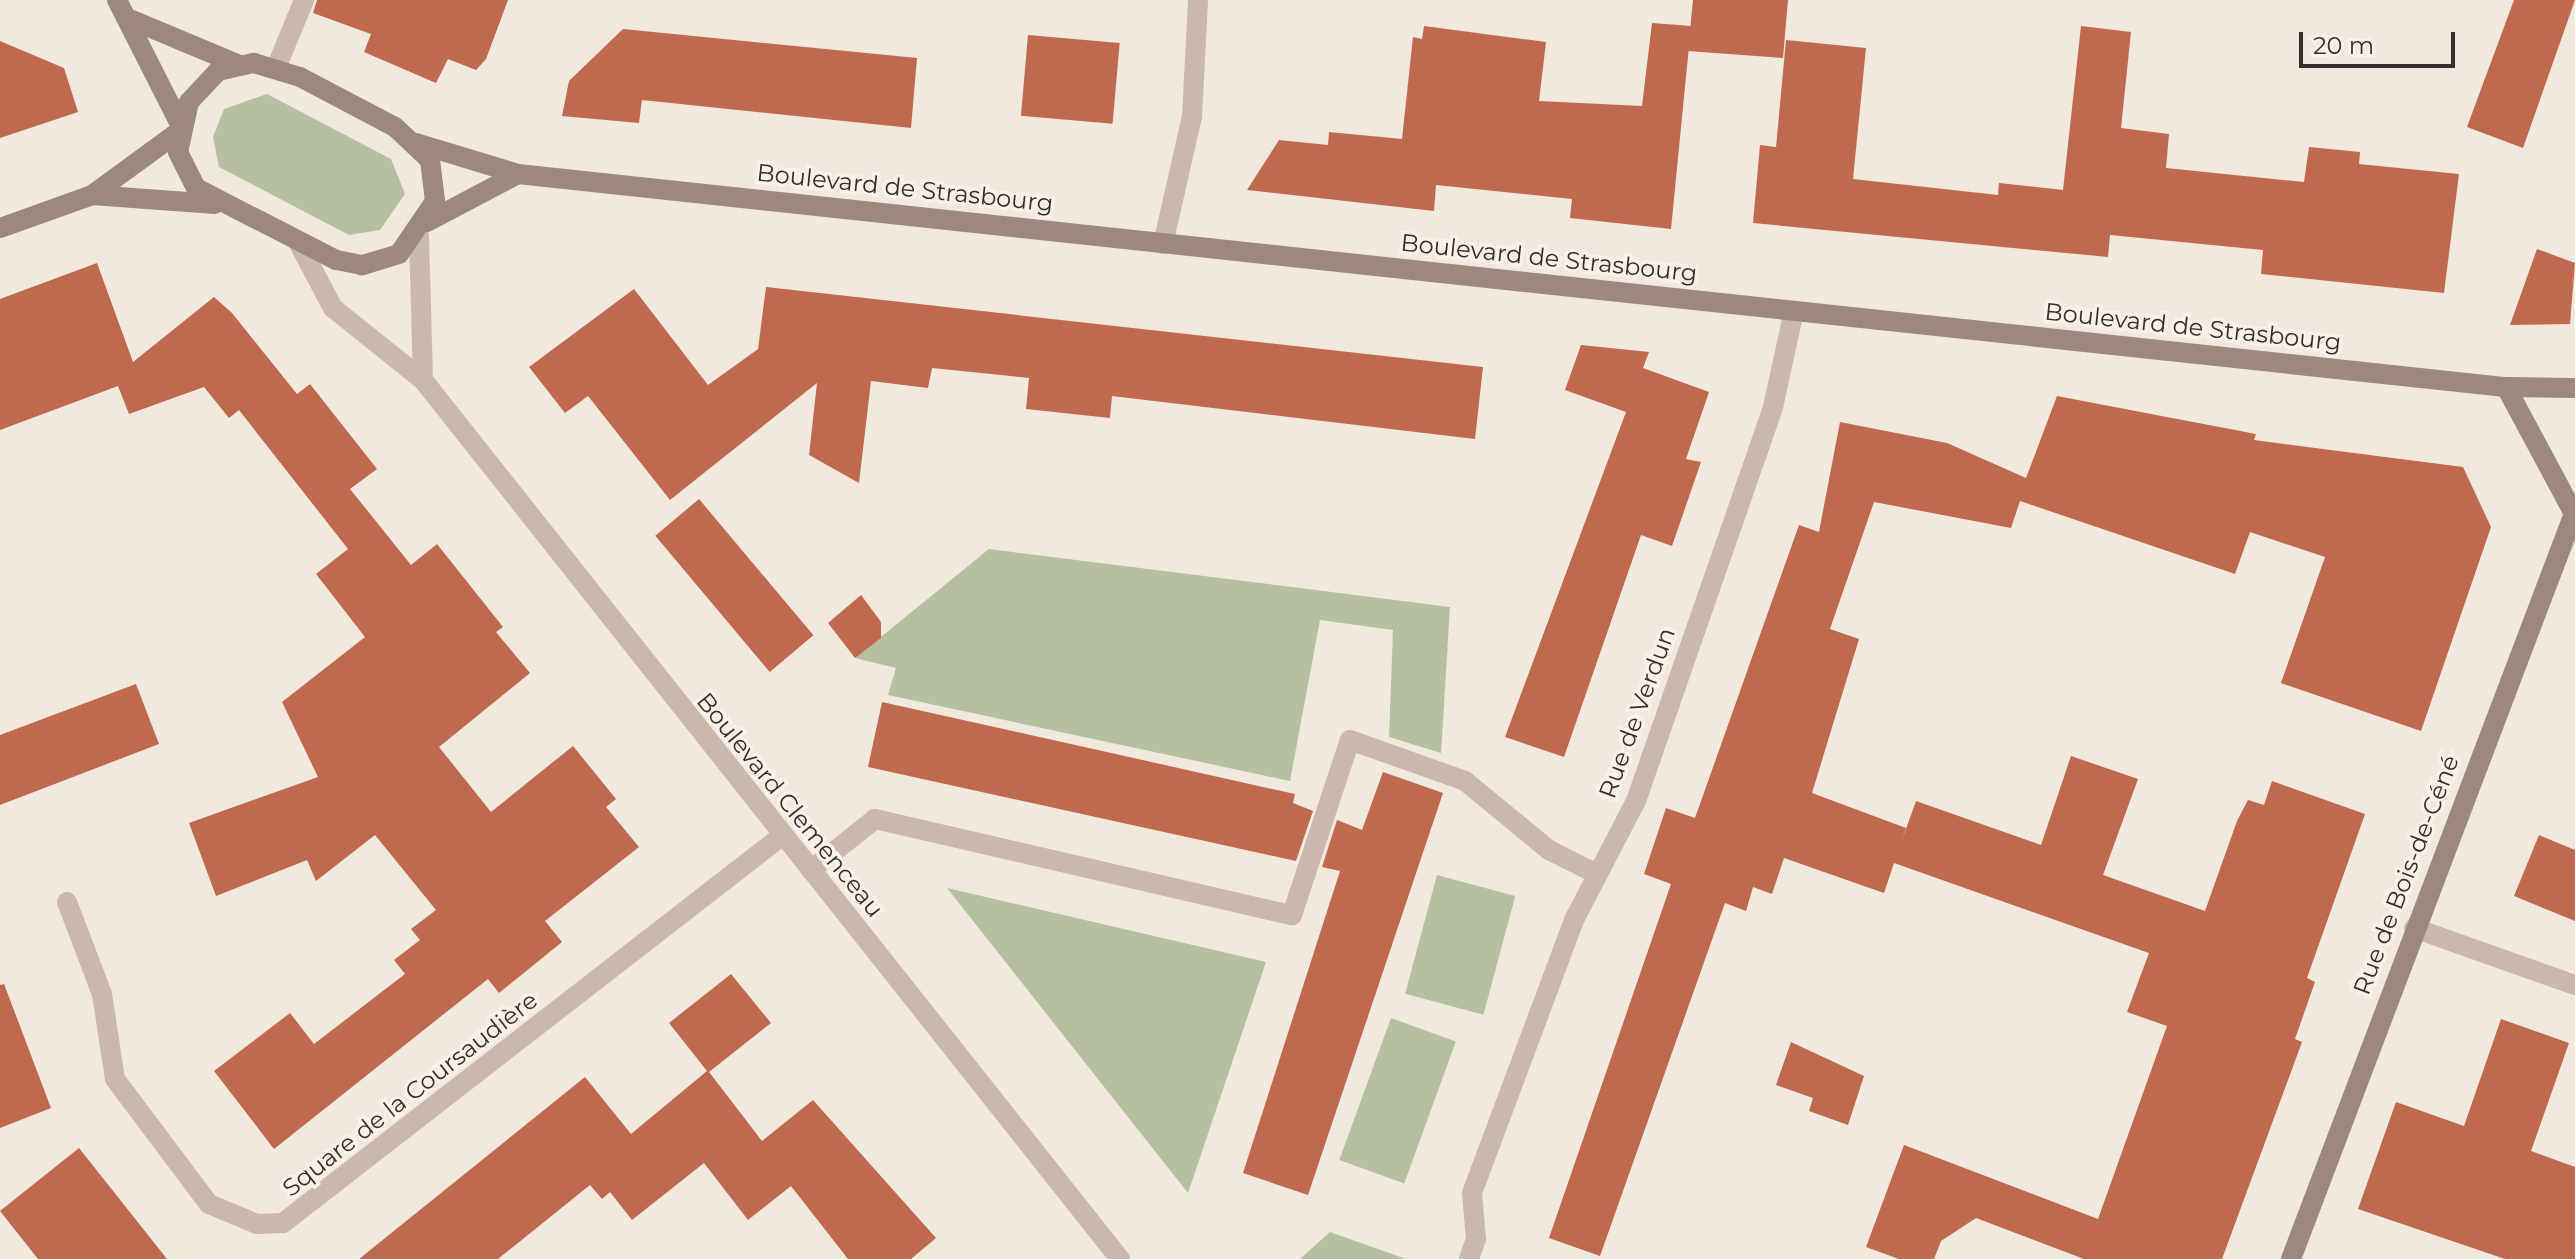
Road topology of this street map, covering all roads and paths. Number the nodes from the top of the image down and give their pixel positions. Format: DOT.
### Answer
graph roads {
  1 [pos="117,0"];
  2 [pos="304,0"];
  3 [pos="1198,0"];
  4 [pos="132,20"];
  5 [pos="237,64"];
  6 [pos="276,68"];
  7 [pos="178,128"];
  8 [pos="416,143"];
  9 [pos="518,174"];
  10 [pos="92,195"];
  11 [pos="218,204"];
  12 [pos="0,228"];
  13 [pos="423,229"];
  14 [pos="298,242"];
  15 [pos="1163,244"];
  16 [pos="1794,311"];
  17 [pos="423,380"];
  18 [pos="2506,387"];
  19 [pos="2575,388"];
  20 [pos="2574,512"];
  21 [pos="783,835"];
  22 [pos="811,870"];
  23 [pos="1595,873"];
  24 [pos="67,902"];
  25 [pos="2414,928"];
  26 [pos="2575,985"];
  27 [pos="1120,1259"];
  28 [pos="1469,1259"];
  29 [pos="2291,1259"];
  1 -- 4 [label="main road"];
  2 -- 6 [label="street"];
  3 -- 15 [label="street"];
  4 -- 5 [label="main road"];
  4 -- 7 [label="main road"];
  5 -- 6 [label="main road"];
  5 -- 7 [label="main road"];
  6 -- 8 [label="main road, Boulevard de Strasbourg"];
  7 -- 10 [label="main road"];
  7 -- 11 [label="main road"];
  8 -- 9 [label="main road, Boulevard de Strasbourg"];
  8 -- 13 [label="main road"];
  9 -- 13 [label="main road"];
  9 -- 15 [label="main road, Boulevard de Strasbourg"];
  10 -- 11 [label="main road"];
  10 -- 12 [label="main road"];
  11 -- 14 [label="main road"];
  13 -- 14 [label="main road"];
  13 -- 17 [label="street"];
  14 -- 17 [label="street, Boulevard Clemenceau"];
  15 -- 16 [label="main road, Boulevard de Strasbourg"];
  16 -- 18 [label="main road, Boulevard de Strasbourg"];
  16 -- 23 [label="street, Rue de Verdun"];
  17 -- 21 [label="street, Boulevard Clemenceau"];
  18 -- 19 [label="main road, Boulevard de Strasbourg"];
  18 -- 20 [label="main road"];
  20 -- 25 [label="main road, Rue de Bois-de-Céné"];
  21 -- 22 [label="street, Boulevard Clemenceau"];
  21 -- 24 [label="street, Square de la Coursaudière"];
  22 -- 23 [label="street"];
  22 -- 27 [label="street, Boulevard Clemenceau"];
  23 -- 28 [label="street, Rue de Verdun"];
  25 -- 26 [label="street"];
  25 -- 29 [label="main road, Rue de Bois-de-Céné"];
}
